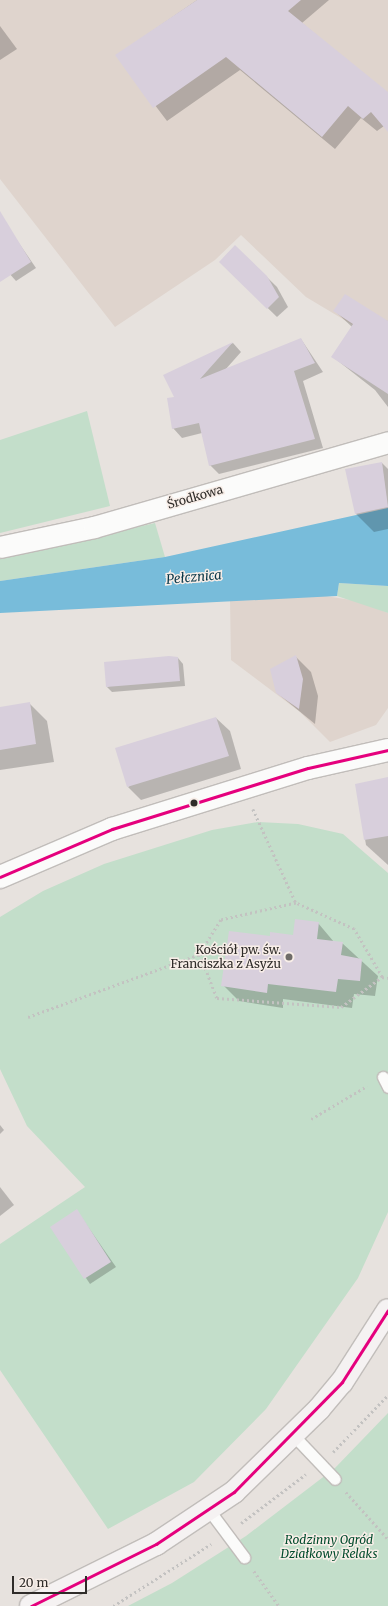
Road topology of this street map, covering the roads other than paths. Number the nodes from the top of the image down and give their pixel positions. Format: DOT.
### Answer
graph roads {
  1 [pos="388,442"];
  2 [pos="0,547"];
  3 [pos="388,750"];
  4 [pos="0,877"];
  5 [pos="388,1310"];
  6 [pos="294,1436"];
  7 [pos="335,1479"];
  8 [pos="209,1510"];
  9 [pos="244,1557"];
  10 [pos="31,1606"];
  1 -- 2 [label="street, Środkowa"];
  3 -- 4 [label="street"];
  5 -- 6 [label="main road"];
  6 -- 7 [label="lane"];
  6 -- 8 [label="main road"];
  8 -- 9 [label="lane"];
  8 -- 10 [label="main road"];
}
